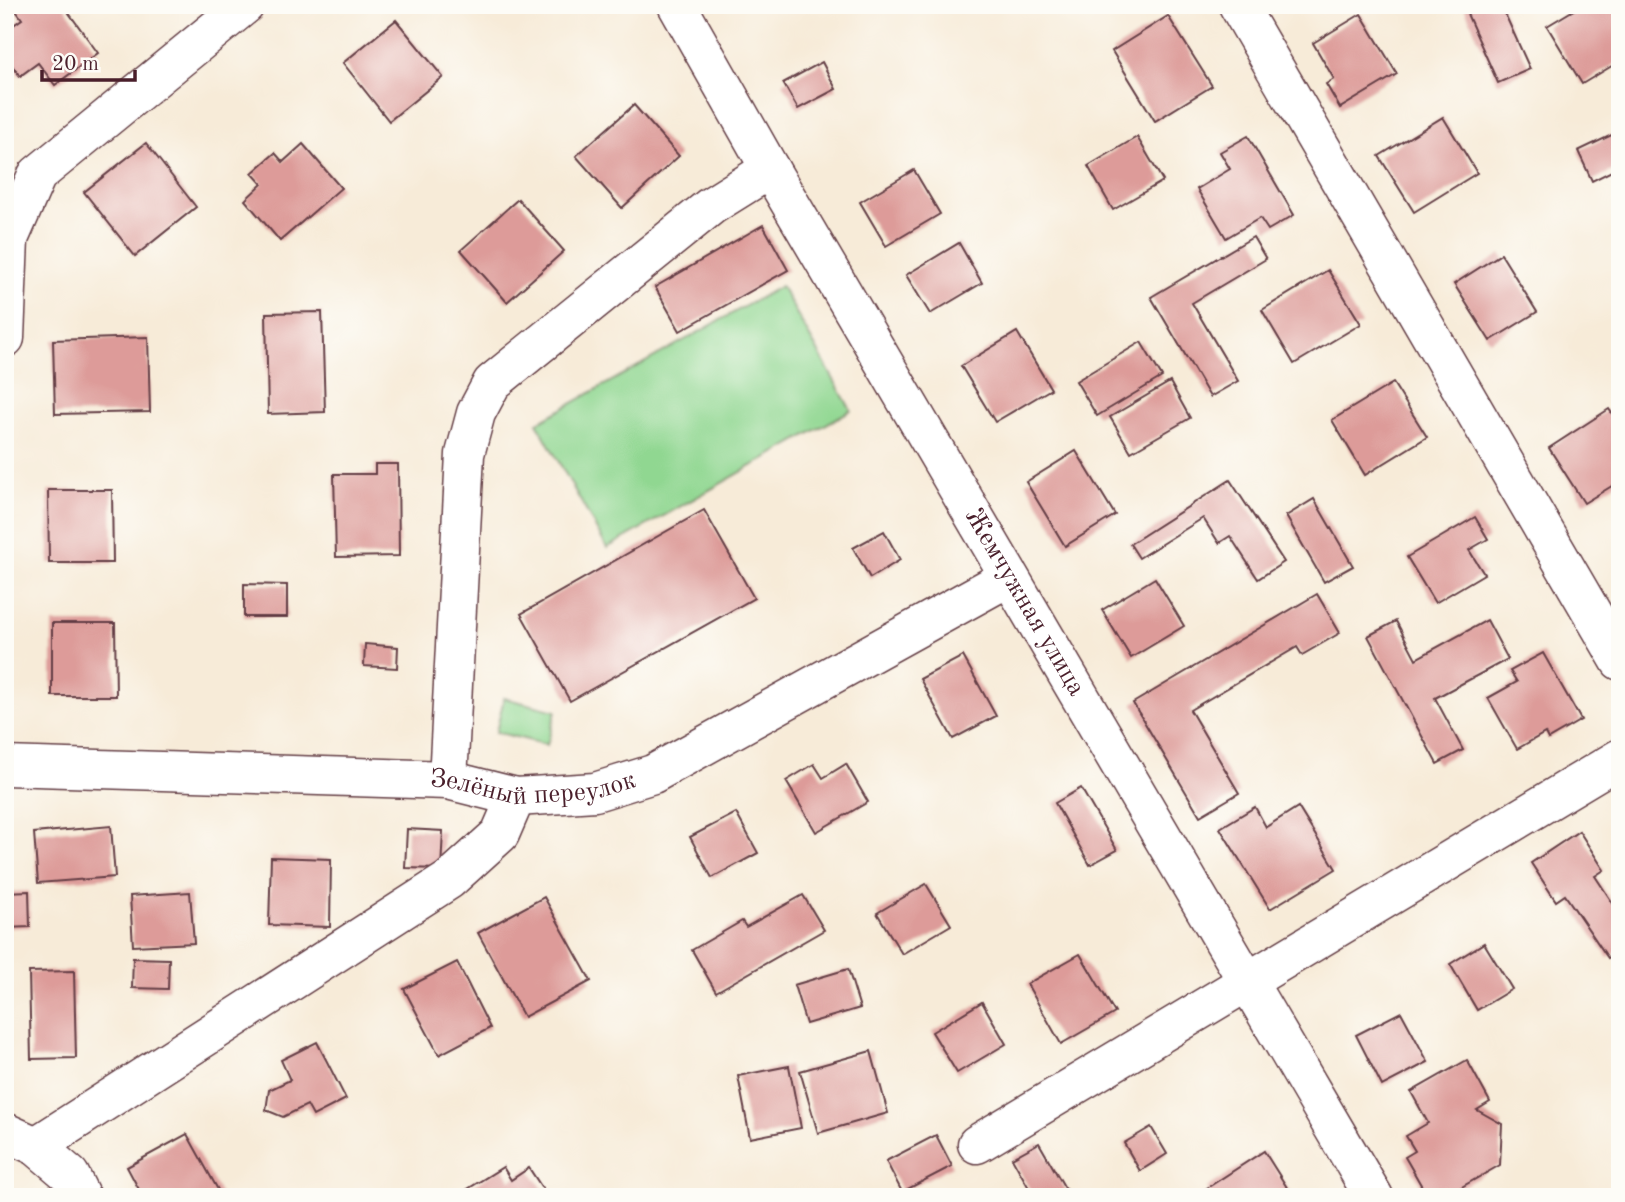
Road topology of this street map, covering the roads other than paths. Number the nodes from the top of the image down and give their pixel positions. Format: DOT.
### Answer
graph roads {
  1 [pos="245,5"];
  2 [pos="677,5"];
  3 [pos="1238,5"];
  4 [pos="770,170"];
  5 [pos="5,338"];
  6 [pos="1009,577"];
  7 [pos="1620,661"];
  8 [pos="1620,758"];
  9 [pos="5,766"];
  10 [pos="448,780"];
  11 [pos="516,797"];
  12 [pos="1247,982"];
  13 [pos="21,1139"];
  14 [pos="977,1144"];
  15 [pos="80,1197"];
  16 [pos="1374,1197"];
  1 -- 5 [label="street"];
  2 -- 4 [label="street, Жемчужная улица"];
  3 -- 7 [label="street"];
  4 -- 6 [label="street, Жемчужная улица"];
  4 -- 10 [label="street"];
  6 -- 11 [label="street, Зелёный переулок"];
  6 -- 12 [label="street, Жемчужная улица"];
  8 -- 12 [label="street"];
  9 -- 10 [label="street, Зелёный переулок"];
  10 -- 11 [label="street, Зелёный переулок"];
  11 -- 13 [label="street"];
  12 -- 14 [label="street"];
  12 -- 16 [label="street, Жемчужная улица"];
  13 -- 15 [label="street"];
}
